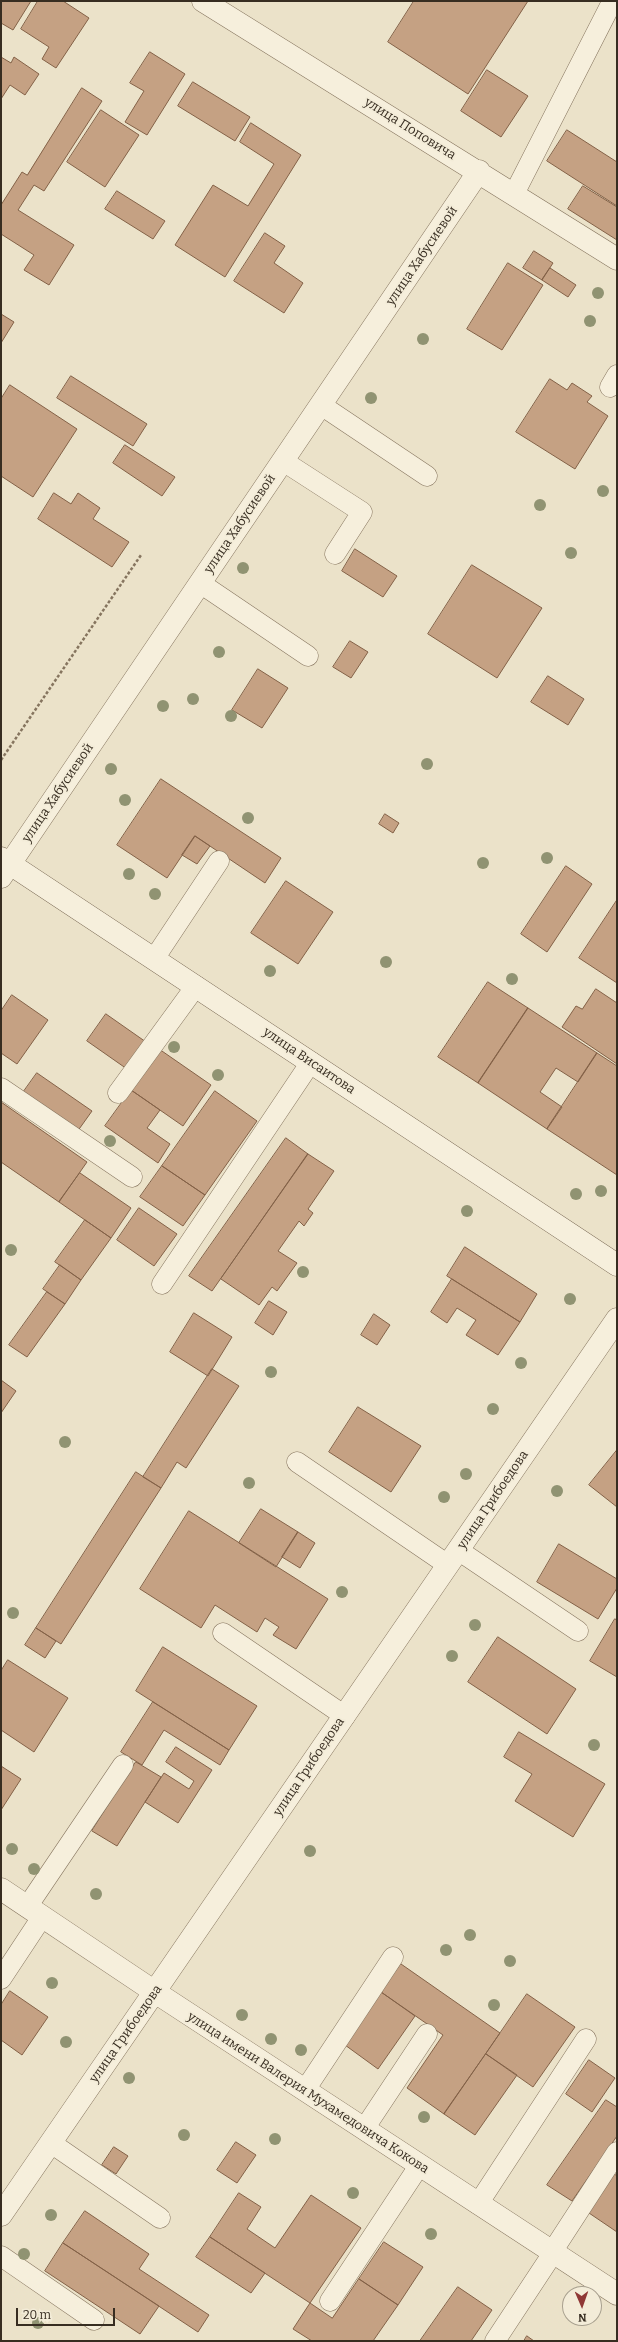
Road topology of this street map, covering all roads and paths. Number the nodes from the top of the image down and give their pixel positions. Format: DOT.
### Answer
graph roads {
  1 [pos="203,1"];
  2 [pos="611,4"];
  3 [pos="479,172"];
  4 [pos="514,194"];
  5 [pos="617,259"];
  6 [pos="321,405"];
  7 [pos="283,461"];
  8 [pos="427,476"];
  9 [pos="335,554"];
  10 [pos="141,555"];
  11 [pos="200,583"];
  12 [pos="308,656"];
  13 [pos="1,760"];
  14 [pos="219,861"];
  15 [pos="4,866"];
  16 [pos="154,959"];
  17 [pos="196,986"];
  18 [pos="311,1062"];
  19 [pos="1,1088"];
  20 [pos="118,1093"];
  21 [pos="132,1177"];
  22 [pos="617,1265"];
  23 [pos="162,1284"];
  24 [pos="617,1319"];
  25 [pos="296,1462"];
  26 [pos="453,1557"];
  27 [pos="578,1631"];
  28 [pos="223,1633"];
  29 [pos="345,1716"];
  30 [pos="122,1765"];
  31 [pos="1,1889"];
  32 [pos="35,1912"];
  33 [pos="393,1957"];
  34 [pos="1,1979"];
  35 [pos="154,1992"];
  36 [pos="427,2034"];
  37 [pos="586,2039"];
  38 [pos="305,2090"];
  39 [pos="364,2129"];
  40 [pos="51,2143"];
  41 [pos="617,2152"];
  42 [pos="419,2166"];
  43 [pos="478,2204"];
  44 [pos="1,2215"];
  45 [pos="160,2218"];
  46 [pos="552,2252"];
  47 [pos="1,2256"];
  48 [pos="617,2294"];
  49 [pos="330,2301"];
  50 [pos="94,2320"];
  51 [pos="495,2341"];
  1 -- 3 [label="street, улица Поповича"];
  2 -- 4 [label="lane"];
  3 -- 4 [label="street, улица Поповича"];
  3 -- 6 [label="street, улица Хабусиевой"];
  4 -- 5 [label="street, улица Поповича"];
  6 -- 7 [label="street, улица Хабусиевой"];
  6 -- 8 [label="lane"];
  7 -- 9 [label="lane"];
  7 -- 11 [label="street, улица Хабусиевой"];
  10 -- 13 [label="path"];
  11 -- 12 [label="lane"];
  11 -- 15 [label="street, улица Хабусиевой"];
  14 -- 16 [label="lane"];
  15 -- 16 [label="street, улица Висаитова"];
  16 -- 17 [label="street, улица Висаитова"];
  17 -- 18 [label="street, улица Висаитова"];
  17 -- 20 [label="lane"];
  18 -- 22 [label="street, улица Висаитова"];
  18 -- 23 [label="lane"];
  19 -- 21 [label="lane"];
  24 -- 26 [label="street, улица Грибоедова"];
  25 -- 26 [label="lane"];
  26 -- 27 [label="lane"];
  26 -- 29 [label="street, улица Грибоедова"];
  28 -- 29 [label="lane"];
  29 -- 35 [label="street, улица Грибоедова"];
  30 -- 32 [label="lane"];
  31 -- 32 [label="street, улица имени Валерия Мухамедовича Кокова"];
  32 -- 34 [label="lane"];
  32 -- 35 [label="street, улица имени Валерия Мухамедовича Кокова"];
  33 -- 38 [label="lane"];
  35 -- 38 [label="street, улица имени Валерия Мухамедовича Кокова"];
  35 -- 40 [label="street, улица Грибоедова"];
  36 -- 39 [label="lane"];
  37 -- 43 [label="lane"];
  38 -- 39 [label="street, улица имени Валерия Мухамедовича Кокова"];
  39 -- 42 [label="street, улица имени Валерия Мухамедовича Кокова"];
  40 -- 44 [label="street, улица Грибоедова"];
  40 -- 45 [label="lane"];
  41 -- 46 [label="lane"];
  42 -- 43 [label="street, улица имени Валерия Мухамедовича Кокова"];
  42 -- 49 [label="lane"];
  43 -- 46 [label="street, улица имени Валерия Мухамедовича Кокова"];
  46 -- 48 [label="street, улица имени Валерия Мухамедовича Кокова"];
  46 -- 51 [label="lane"];
  47 -- 50 [label="lane"];
}
